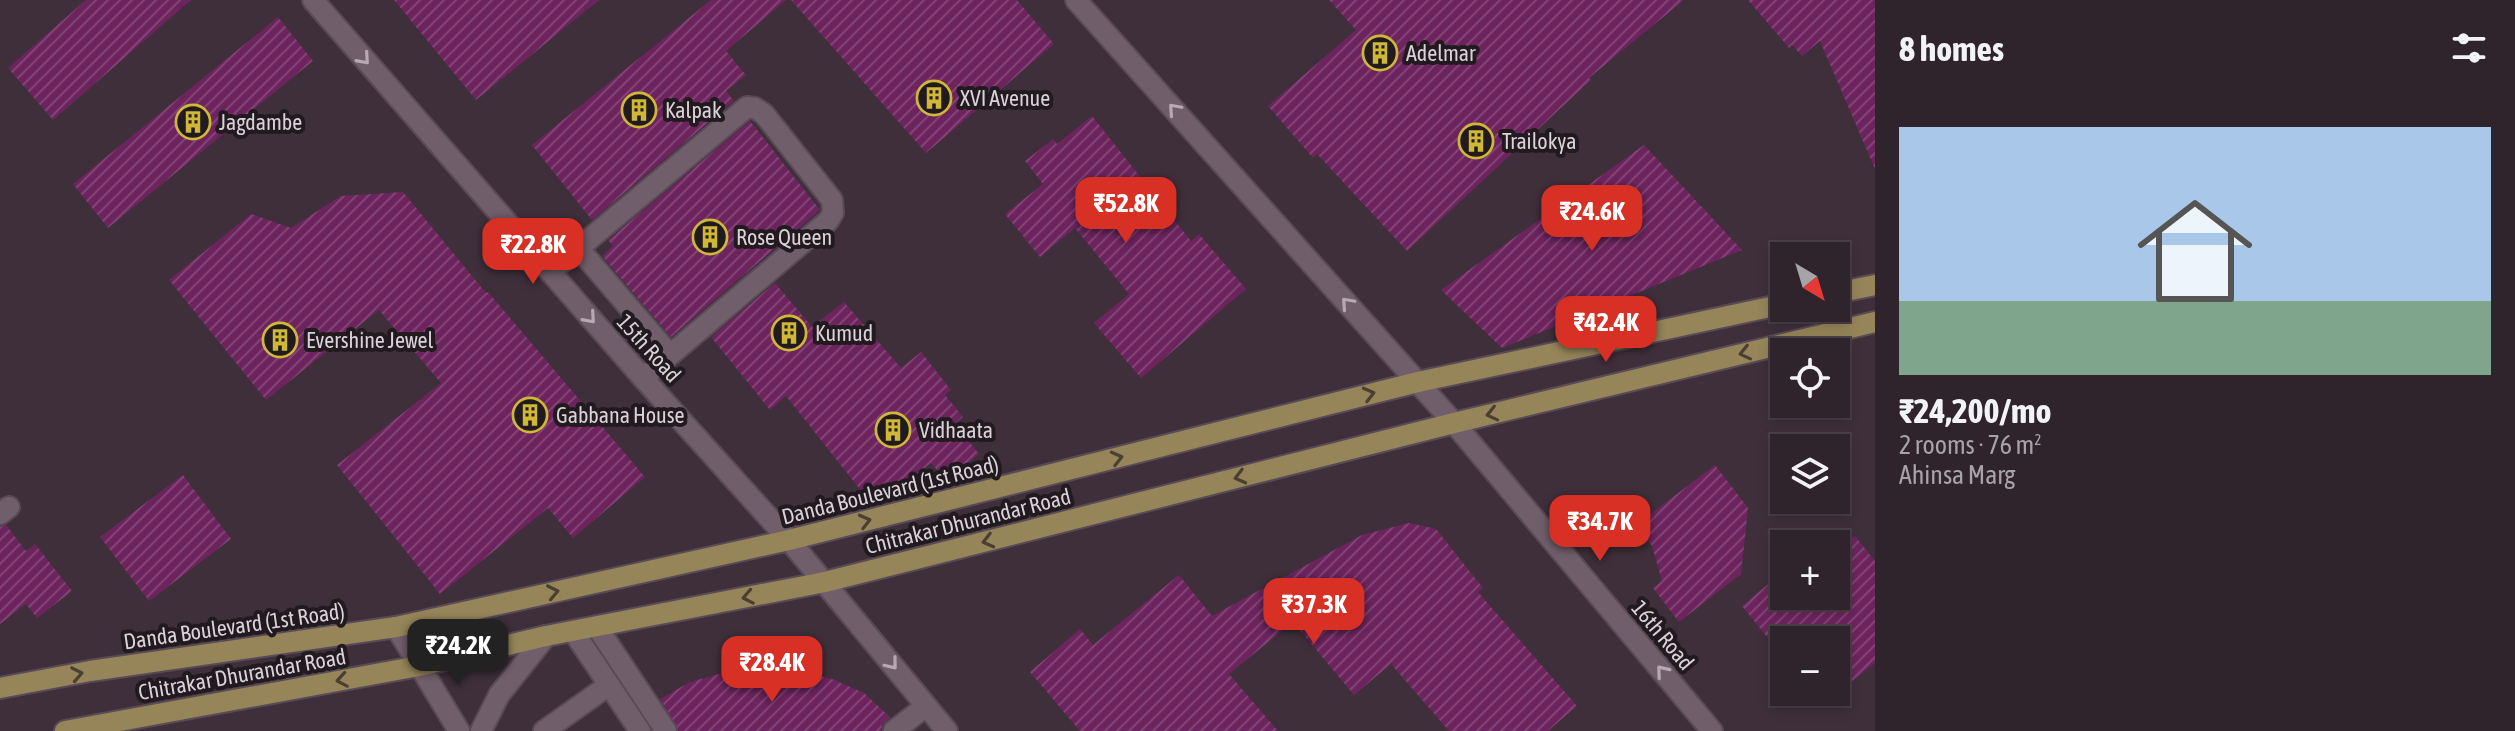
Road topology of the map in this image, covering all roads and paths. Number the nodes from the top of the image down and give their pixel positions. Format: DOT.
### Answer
graph roads {
  1 [pos="313,0"];
  2 [pos="1076,0"];
  3 [pos="579,249"];
  4 [pos="550,272"];
  5 [pos="1875,285"];
  6 [pos="1850,290"];
  7 [pos="1770,307"];
  8 [pos="1875,322"];
  9 [pos="670,355"];
  10 [pos="643,378"];
  11 [pos="1418,382"];
  12 [pos="1454,423"];
  13 [pos="789,540"];
  14 [pos="825,582"];
  15 [pos="396,627"];
  16 [pos="597,627"];
  17 [pos="573,631"];
  18 [pos="546,636"];
  19 [pos="419,666"];
  20 [pos="609,685"];
  21 [pos="0,688"];
  22 [pos="926,706"];
  23 [pos="65,731"];
  24 [pos="459,731"];
  25 [pos="481,731"];
  26 [pos="544,731"];
  27 [pos="640,731"];
  28 [pos="666,731"];
  29 [pos="894,731"];
  30 [pos="947,731"];
  31 [pos="1712,731"];
  1 -- 4 [label="street, 15th Road, one-way"];
  11 -- 2 [label="street, 16th Road, one-way"];
  3 -- 4 [label="street"];
  3 -- 9 [label="street"];
  3 -- 9 [label="street"];
  4 -- 10 [label="street, 15th Road, one-way"];
  5 -- 6 [label="main road"];
  7 -- 11 [label="main road, Danda Boulevard (1st Road)"];
  8 -- 12 [label="main road, Chitrakar Dhurandar Road, one-way"];
  9 -- 10 [label="street"];
  10 -- 13 [label="street, 15th Road"];
  11 -- 12 [label="street, 16th Road"];
  13 -- 11 [label="main road, Danda Boulevard (1st Road), one-way"];
  12 -- 14 [label="main road, Chitrakar Dhurandar Road, one-way"];
  31 -- 12 [label="street, 16th Road, one-way"];
  13 -- 14 [label="street, 15th Road"];
  15 -- 13 [label="main road, Danda Boulevard (1st Road), one-way"];
  14 -- 16 [label="main road, Chitrakar Dhurandar Road, one-way"];
  14 -- 22 [label="street, 15th Road, one-way"];
  15 -- 19 [label="street"];
  21 -- 15 [label="main road, Danda Boulevard (1st Road), one-way"];
  16 -- 17 [label="main road, Chitrakar Dhurandar Road"];
  16 -- 28 [label="street"];
  17 -- 18 [label="main road, Chitrakar Dhurandar Road"];
  17 -- 20 [label="street"];
  18 -- 19 [label="main road, Chitrakar Dhurandar Road"];
  18 -- 25 [label="street"];
  19 -- 23 [label="main road, Chitrakar Dhurandar Road, one-way"];
  19 -- 24 [label="street"];
  20 -- 26 [label="street"];
  20 -- 27 [label="street"];
  22 -- 29 [label="street"];
  22 -- 30 [label="street, 15th Road"];
}
